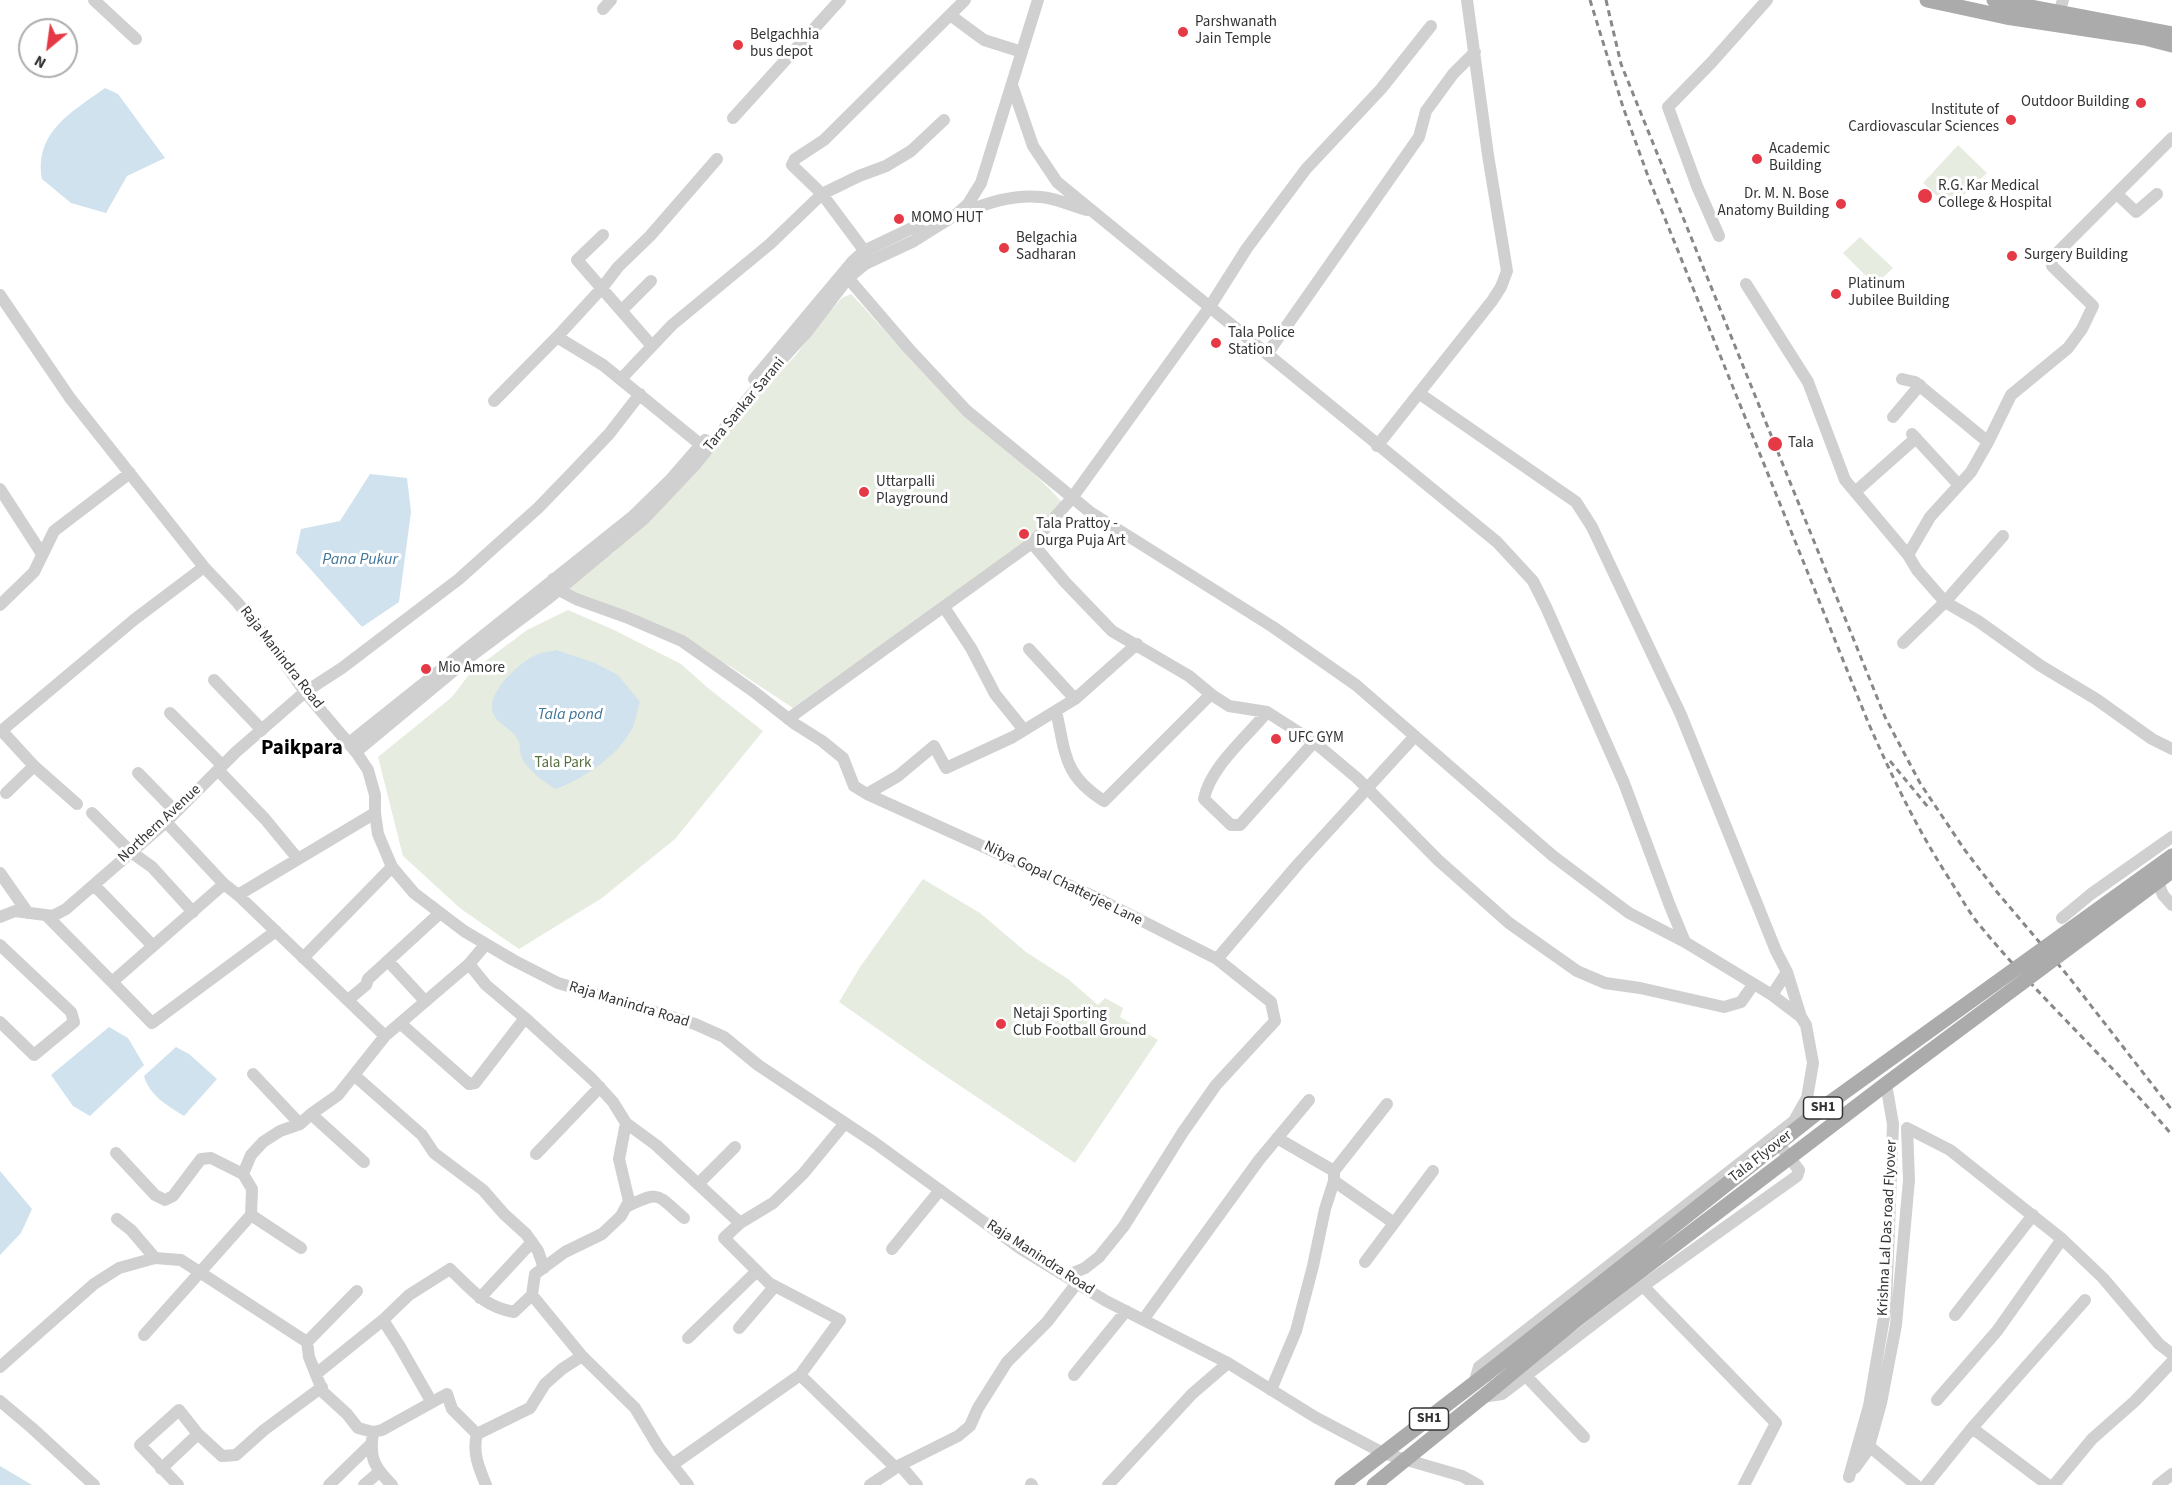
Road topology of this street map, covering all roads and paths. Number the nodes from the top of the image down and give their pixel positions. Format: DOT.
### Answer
graph roads {
  1 [pos="94,0"];
  2 [pos="840,0"];
  3 [pos="965,0"];
  4 [pos="1038,0"];
  5 [pos="1467,0"];
  6 [pos="1767,0"];
  7 [pos="1926,0"];
  8 [pos="2061,6"];
  9 [pos="2003,11"];
  10 [pos="950,15"];
  11 [pos="1431,26"];
  12 [pos="2172,34"];
  13 [pos="136,39"];
  14 [pos="2172,45"];
  15 [pos="1022,52"];
  16 [pos="1475,52"];
  17 [pos="1012,87"];
  18 [pos="732,118"];
  19 [pos="944,120"];
  20 [pos="2172,138"];
  21 [pos="717,159"];
  22 [pos="822,194"];
  23 [pos="2117,194"];
  24 [pos="2157,194"];
  25 [pos="1094,212"];
  26 [pos="957,214"];
  27 [pos="603,235"];
  28 [pos="1719,236"];
  29 [pos="868,256"];
  30 [pos="848,278"];
  31 [pos="651,281"];
  32 [pos="1746,284"];
  33 [pos="603,288"];
  34 [pos="0,295"];
  35 [pos="1209,308"];
  36 [pos="622,310"];
  37 [pos="557,336"];
  38 [pos="652,346"];
  39 [pos="1267,354"];
  40 [pos="621,379"];
  41 [pos="1902,379"];
  42 [pos="1920,385"];
  43 [pos="640,394"];
  44 [pos="1420,394"];
  45 [pos="494,400"];
  46 [pos="1893,417"];
  47 [pos="1988,442"];
  48 [pos="1377,446"];
  49 [pos="704,448"];
  50 [pos="130,473"];
  51 [pos="1958,484"];
  52 [pos="0,489"];
  53 [pos="1855,492"];
  54 [pos="1072,498"];
  55 [pos="2003,536"];
  56 [pos="1032,543"];
  57 [pos="42,554"];
  58 [pos="1908,555"];
  59 [pos="204,567"];
  60 [pos="556,584"];
  61 [pos="1945,602"];
  62 [pos="0,605"];
  63 [pos="944,607"];
  64 [pos="1903,643"];
  65 [pos="1137,644"];
  66 [pos="1029,649"];
  67 [pos="214,680"];
  68 [pos="305,692"];
  69 [pos="1210,694"];
  70 [pos="1075,699"];
  71 [pos="1056,711"];
  72 [pos="1267,712"];
  73 [pos="170,713"];
  74 [pos="788,719"];
  75 [pos="262,730"];
  76 [pos="1024,730"];
  77 [pos="1,732"];
  78 [pos="1415,736"];
  79 [pos="1314,742"];
  80 [pos="353,747"];
  81 [pos="2172,749"];
  82 [pos="34,766"];
  83 [pos="220,768"];
  84 [pos="138,773"];
  85 [pos="1367,788"];
  86 [pos="6,793"];
  87 [pos="867,794"];
  88 [pos="77,804"];
  89 [pos="175,811"];
  90 [pos="92,813"];
  91 [pos="375,813"];
  92 [pos="166,822"];
  93 [pos="2172,837"];
  94 [pos="131,852"];
  95 [pos="2149,855"];
  96 [pos="2172,856"];
  97 [pos="298,859"];
  98 [pos="392,867"];
  99 [pos="2172,871"];
  100 [pos="0,873"];
  101 [pos="224,884"];
  102 [pos="94,885"];
  103 [pos="2167,891"];
  104 [pos="238,895"];
  105 [pos="2172,905"];
  106 [pos="193,912"];
  107 [pos="28,913"];
  108 [pos="440,913"];
  109 [pos="47,916"];
  110 [pos="0,917"];
  111 [pos="2062,918"];
  112 [pos="276,931"];
  113 [pos="1686,942"];
  114 [pos="486,944"];
  115 [pos="0,945"];
  116 [pos="153,946"];
  117 [pos="303,958"];
  118 [pos="1217,959"];
  119 [pos="388,961"];
  120 [pos="469,964"];
  121 [pos="1787,972"];
  122 [pos="112,982"];
  123 [pos="1753,985"];
  124 [pos="1772,995"];
  125 [pos="348,1000"];
  126 [pos="425,1001"];
  127 [pos="525,1017"];
  128 [pos="1801,1017"];
  129 [pos="0,1022"];
  130 [pos="400,1023"];
  131 [pos="385,1036"];
  132 [pos="253,1074"];
  133 [pos="354,1075"];
  134 [pos="1886,1084"];
  135 [pos="600,1087"];
  136 [pos="1309,1100"];
  137 [pos="1387,1104"];
  138 [pos="311,1114"];
  139 [pos="626,1123"];
  140 [pos="845,1123"];
  141 [pos="300,1124"];
  142 [pos="1773,1137"];
  143 [pos="1277,1138"];
  144 [pos="735,1147"];
  145 [pos="116,1153"];
  146 [pos="536,1154"];
  147 [pos="364,1162"];
  148 [pos="1433,1171"];
  149 [pos="243,1174"];
  150 [pos="1334,1176"];
  151 [pos="698,1184"];
  152 [pos="940,1190"];
  153 [pos="626,1207"];
  154 [pos="251,1215"];
  155 [pos="2033,1215"];
  156 [pos="684,1218"];
  157 [pos="117,1219"];
  158 [pos="740,1222"];
  159 [pos="1394,1223"];
  160 [pos="2062,1239"];
  161 [pos="532,1242"];
  162 [pos="301,1248"];
  163 [pos="892,1249"];
  164 [pos="155,1258"];
  165 [pos="1365,1262"];
  166 [pos="544,1268"];
  167 [pos="757,1271"];
  168 [pos="200,1272"];
  169 [pos="1072,1279"];
  170 [pos="775,1286"];
  171 [pos="1642,1286"];
  172 [pos="357,1291"];
  173 [pos="532,1295"];
  174 [pos="480,1298"];
  175 [pos="2085,1300"];
  176 [pos="1126,1311"];
  177 [pos="1954,1315"];
  178 [pos="383,1320"];
  179 [pos="1143,1320"];
  180 [pos="739,1328"];
  181 [pos="144,1335"];
  182 [pos="688,1338"];
  183 [pos="307,1342"];
  184 [pos="2172,1354"];
  185 [pos="582,1356"];
  186 [pos="2172,1362"];
  187 [pos="1228,1363"];
  188 [pos="0,1366"];
  189 [pos="316,1374"];
  190 [pos="800,1375"];
  191 [pos="1074,1375"];
  192 [pos="1526,1376"];
  193 [pos="1484,1386"];
  194 [pos="322,1387"];
  195 [pos="1271,1390"];
  196 [pos="1937,1400"];
  197 [pos="0,1401"];
  198 [pos="431,1401"];
  199 [pos="1972,1428"];
  200 [pos="198,1434"];
  201 [pos="477,1434"];
  202 [pos="1584,1437"];
  203 [pos="372,1438"];
  204 [pos="1863,1447"];
  205 [pos="1383,1454"];
  206 [pos="1407,1460"];
  207 [pos="672,1465"];
  208 [pos="898,1467"];
  209 [pos="161,1469"];
  210 [pos="378,1472"];
  211 [pos="2172,1474"];
  212 [pos="1848,1481"];
  213 [pos="94,1485"];
  214 [pos="178,1485"];
  215 [pos="329,1485"];
  216 [pos="364,1485"];
  217 [pos="392,1485"];
  218 [pos="486,1485"];
  219 [pos="688,1485"];
  220 [pos="870,1485"];
  221 [pos="917,1485"];
  222 [pos="1108,1485"];
  223 [pos="1342,1485"];
  224 [pos="1374,1485"];
  225 [pos="1478,1485"];
  226 [pos="1744,1485"];
  227 [pos="1916,1485"];
  228 [pos="1926,1485"];
  229 [pos="2048,1485"];
  230 [pos="2054,1485"];
  231 [pos="2158,1485"];
  1 -- 13 [label="street"];
  2 -- 18 [label="street"];
  3 -- 10 [label="street"];
  4 -- 15 [label="street, Tara Sankar Sarani"];
  5 -- 16 [label="street"];
  6 -- 28 [label="street"];
  7 -- 9 [label="main road"];
  8 -- 9 [label="main road"];
  8 -- 12 [label="main road"];
  9 -- 14 [label="main road"];
  10 -- 15 [label="street"];
  10 -- 22 [label="street"];
  11 -- 35 [label="street"];
  15 -- 17 [label="street, Tara Sankar Sarani"];
  16 -- 39 [label="street"];
  16 -- 44 [label="street"];
  17 -- 25 [label="street"];
  17 -- 26 [label="street, Tara Sankar Sarani"];
  19 -- 22 [label="street"];
  20 -- 23 [label="street"];
  21 -- 33 [label="street"];
  22 -- 29 [label="street"];
  22 -- 38 [label="street"];
  23 -- 24 [label="street"];
  23 -- 47 [label="street"];
  25 -- 26 [label="street"];
  25 -- 35 [label="street"];
  26 -- 29 [label="street, Tara Sankar Sarani"];
  27 -- 33 [label="street"];
  29 -- 30 [label="street, Tara Sankar Sarani"];
  29 -- 49 [label="street"];
  30 -- 49 [label="street, Tara Sankar Sarani"];
  30 -- 54 [label="street"];
  31 -- 36 [label="street"];
  32 -- 53 [label="street"];
  33 -- 36 [label="street"];
  33 -- 37 [label="street"];
  34 -- 50 [label="street, Raja Manindra Road"];
  35 -- 39 [label="street"];
  35 -- 54 [label="street"];
  36 -- 38 [label="street"];
  37 -- 40 [label="street"];
  37 -- 45 [label="street"];
  38 -- 40 [label="street"];
  39 -- 48 [label="street"];
  40 -- 43 [label="street"];
  41 -- 42 [label="street"];
  42 -- 46 [label="street"];
  42 -- 47 [label="street"];
  43 -- 49 [label="street"];
  43 -- 68 [label="street, Northern Avenue"];
  44 -- 48 [label="street"];
  44 -- 121 [label="street"];
  47 -- 51 [label="street"];
  48 -- 113 [label="street"];
  49 -- 60 [label="street, Tara Sankar Sarani"];
  50 -- 57 [label="street"];
  50 -- 59 [label="street, Raja Manindra Road"];
  51 -- 53 [label="street"];
  51 -- 58 [label="street"];
  52 -- 57 [label="street"];
  53 -- 58 [label="street"];
  54 -- 56 [label="street"];
  54 -- 78 [label="street"];
  55 -- 61 [label="street"];
  56 -- 63 [label="street"];
  56 -- 65 [label="street"];
  57 -- 62 [label="street"];
  58 -- 61 [label="street"];
  59 -- 68 [label="street, Raja Manindra Road"];
  59 -- 77 [label="street"];
  60 -- 74 [label="street, Nitya Gopal Chatterjee Lane"];
  60 -- 80 [label="street, Tara Sankar Sarani"];
  61 -- 64 [label="street"];
  61 -- 81 [label="street"];
  63 -- 74 [label="street"];
  63 -- 76 [label="street"];
  65 -- 69 [label="street"];
  65 -- 70 [label="street"];
  66 -- 70 [label="street"];
  67 -- 75 [label="street"];
  68 -- 75 [label="street, Northern Avenue"];
  68 -- 80 [label="street, Raja Manindra Road"];
  69 -- 71 [label="street"];
  69 -- 72 [label="street"];
  70 -- 71 [label="street"];
  71 -- 76 [label="street"];
  72 -- 79 [label="street"];
  72 -- 79 [label="street"];
  73 -- 83 [label="street"];
  74 -- 87 [label="street, Nitya Gopal Chatterjee Lane"];
  75 -- 83 [label="street, Northern Avenue"];
  76 -- 87 [label="street"];
  77 -- 82 [label="street"];
  78 -- 85 [label="street"];
  78 -- 113 [label="street"];
  79 -- 85 [label="street"];
  80 -- 91 [label="street, Raja Manindra Road"];
  82 -- 86 [label="street"];
  82 -- 88 [label="street"];
  83 -- 89 [label="street, Northern Avenue"];
  83 -- 97 [label="street"];
  84 -- 89 [label="street"];
  85 -- 118 [label="street"];
  85 -- 123 [label="street"];
  87 -- 118 [label="street, Nitya Gopal Chatterjee Lane"];
  89 -- 92 [label="street, Northern Avenue"];
  90 -- 94 [label="street"];
  91 -- 97 [label="street"];
  91 -- 98 [label="street, Raja Manindra Road"];
  92 -- 94 [label="street, Northern Avenue"];
  92 -- 101 [label="street"];
  93 -- 95 [label="street"];
  94 -- 102 [label="street, Northern Avenue"];
  94 -- 106 [label="street"];
  95 -- 103 [label="street"];
  95 -- 111 [label="street"];
  96 -- 193 [label="main road, Tala Flyover / SH1, bridge"];
  97 -- 104 [label="street"];
  98 -- 108 [label="street, Raja Manindra Road"];
  98 -- 117 [label="street"];
  99 -- 134 [label="main road, Tala Flyover, bridge"];
  100 -- 107 [label="street"];
  101 -- 104 [label="street"];
  101 -- 106 [label="street"];
  102 -- 109 [label="street, Northern Avenue"];
  102 -- 116 [label="street"];
  103 -- 105 [label="street"];
  104 -- 112 [label="street"];
  106 -- 116 [label="street"];
  107 -- 109 [label="street"];
  107 -- 110 [label="street"];
  108 -- 114 [label="street, Raja Manindra Road"];
  108 -- 119 [label="street"];
  109 -- 122 [label="street"];
  112 -- 117 [label="street"];
  112 -- 122 [label="street"];
  113 -- 123 [label="street"];
  114 -- 120 [label="street"];
  114 -- 140 [label="street, Raja Manindra Road"];
  115 -- 129 [label="street"];
  116 -- 122 [label="street"];
  117 -- 125 [label="street"];
  118 -- 169 [label="street, Nitya Gopal Chatterjee Lane"];
  119 -- 125 [label="street"];
  119 -- 126 [label="street"];
  120 -- 126 [label="street"];
  120 -- 127 [label="street"];
  121 -- 124 [label="street"];
  121 -- 128 [label="street"];
  123 -- 124 [label="street"];
  124 -- 128 [label="street"];
  125 -- 131 [label="street"];
  126 -- 130 [label="street"];
  127 -- 130 [label="street"];
  127 -- 135 [label="street"];
  128 -- 142 [label="street"];
  130 -- 131 [label="street"];
  131 -- 133 [label="street"];
  132 -- 141 [label="street"];
  133 -- 138 [label="street"];
  133 -- 161 [label="street"];
  134 -- 193 [label="main road, Tala Flyover, bridge"];
  134 -- 204 [label="street, Krishna Lal Das road Flyover"];
  135 -- 139 [label="street"];
  135 -- 146 [label="street"];
  136 -- 143 [label="street"];
  137 -- 150 [label="street"];
  138 -- 141 [label="street"];
  138 -- 147 [label="street"];
  139 -- 151 [label="street"];
  139 -- 153 [label="street"];
  140 -- 152 [label="street, Raja Manindra Road"];
  140 -- 158 [label="street"];
  141 -- 149 [label="street"];
  142 -- 171 [label="street"];
  142 -- 193 [label="street"];
  143 -- 150 [label="street"];
  143 -- 179 [label="street"];
  144 -- 151 [label="street"];
  145 -- 149 [label="street"];
  148 -- 159 [label="street"];
  149 -- 154 [label="street"];
  150 -- 159 [label="street"];
  150 -- 195 [label="street"];
  151 -- 158 [label="street"];
  152 -- 163 [label="street"];
  152 -- 169 [label="street, Raja Manindra Road"];
  153 -- 156 [label="street"];
  153 -- 166 [label="street"];
  154 -- 162 [label="street"];
  154 -- 168 [label="street"];
  155 -- 160 [label="street"];
  155 -- 177 [label="street"];
  155 -- 204 [label="street"];
  157 -- 164 [label="street"];
  158 -- 167 [label="street"];
  159 -- 165 [label="street"];
  160 -- 184 [label="street"];
  160 -- 196 [label="street"];
  161 -- 166 [label="street"];
  161 -- 174 [label="street"];
  164 -- 168 [label="street"];
  164 -- 188 [label="street"];
  166 -- 173 [label="street"];
  167 -- 170 [label="street"];
  167 -- 182 [label="street"];
  168 -- 181 [label="street"];
  168 -- 183 [label="street"];
  169 -- 176 [label="street, Raja Manindra Road"];
  169 -- 208 [label="street"];
  170 -- 180 [label="street"];
  170 -- 190 [label="street"];
  171 -- 192 [label="street"];
  171 -- 226 [label="street"];
  172 -- 183 [label="street"];
  173 -- 174 [label="street"];
  173 -- 185 [label="street"];
  174 -- 178 [label="street"];
  175 -- 199 [label="street"];
  176 -- 179 [label="street, Raja Manindra Road"];
  176 -- 191 [label="street"];
  178 -- 189 [label="street"];
  178 -- 198 [label="street"];
  179 -- 187 [label="street, Raja Manindra Road"];
  183 -- 189 [label="street"];
  185 -- 201 [label="street"];
  185 -- 207 [label="street"];
  186 -- 230 [label="street"];
  187 -- 195 [label="street, Raja Manindra Road"];
  187 -- 222 [label="street"];
  189 -- 194 [label="street"];
  190 -- 207 [label="street"];
  190 -- 208 [label="street"];
  192 -- 193 [label="street"];
  192 -- 202 [label="street"];
  193 -- 205 [label="main road, SH1"];
  193 -- 206 [label="main road, SH1"];
  194 -- 200 [label="street"];
  194 -- 203 [label="street"];
  195 -- 205 [label="street, Raja Manindra Road"];
  197 -- 213 [label="street"];
  198 -- 201 [label="street"];
  198 -- 203 [label="street"];
  199 -- 228 [label="street"];
  199 -- 229 [label="street"];
  200 -- 209 [label="street"];
  200 -- 209 [label="street"];
  201 -- 218 [label="street"];
  203 -- 210 [label="street"];
  203 -- 215 [label="street"];
  204 -- 212 [label="street"];
  204 -- 227 [label="street"];
  205 -- 206 [label="street, Raja Manindra Road"];
  205 -- 223 [label="main road, SH1"];
  206 -- 224 [label="main road, SH1"];
  206 -- 225 [label="street, Raja Manindra Road"];
  207 -- 219 [label="street"];
  208 -- 220 [label="street"];
  208 -- 221 [label="street"];
  209 -- 214 [label="street"];
  210 -- 216 [label="street"];
  210 -- 217 [label="street"];
  211 -- 231 [label="street"];
}
